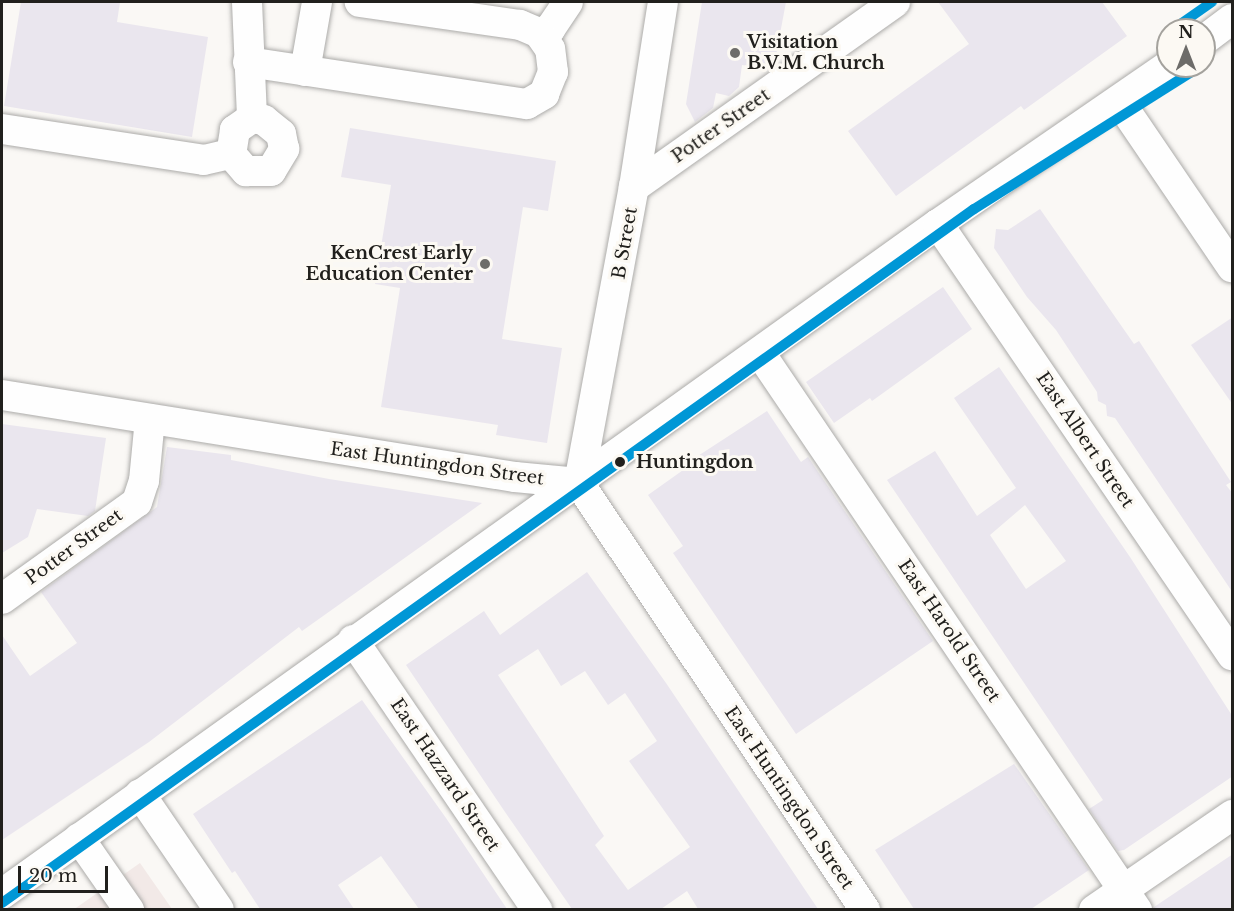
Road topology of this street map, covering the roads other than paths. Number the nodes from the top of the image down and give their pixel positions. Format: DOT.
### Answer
graph roads {
  1 [pos="248,2"];
  2 [pos="316,2"];
  3 [pos="360,2"];
  4 [pos="568,2"];
  5 [pos="663,2"];
  6 [pos="895,2"];
  7 [pos="1233,19"];
  8 [pos="1216,31"];
  9 [pos="539,33"];
  10 [pos="248,62"];
  11 [pos="305,71"];
  12 [pos="1156,75"];
  13 [pos="1119,101"];
  14 [pos="252,118"];
  15 [pos="2,129"];
  16 [pos="231,154"];
  17 [pos="634,187"];
  18 [pos="938,224"];
  19 [pos="1233,267"];
  20 [pos="760,353"];
  21 [pos="2,395"];
  22 [pos="150,419"];
  23 [pos="579,483"];
  24 [pos="2,599"];
  25 [pos="353,640"];
  26 [pos="1233,655"];
  27 [pos="140,794"];
  28 [pos="1233,815"];
  29 [pos="79,838"];
  30 [pos="2,894"];
  31 [pos="1130,899"];
  32 [pos="129,909"];
  33 [pos="219,909"];
  34 [pos="537,909"];
  35 [pos="865,909"];
  36 [pos="1094,909"];
  1 -- 10 [label="street"];
  2 -- 11 [label="street"];
  3 -- 9 [label="street"];
  4 -- 9 [label="street"];
  5 -- 17 [label="street, B Street"];
  6 -- 17 [label="street, Potter Street"];
  7 -- 8 [label="street"];
  9 -- 11 [label="street"];
  10 -- 11 [label="street"];
  10 -- 14 [label="street"];
  12 -- 13 [label="street"];
  13 -- 18 [label="street"];
  13 -- 19 [label="street"];
  14 -- 16 [label="street"];
  14 -- 16 [label="street"];
  15 -- 16 [label="street"];
  17 -- 23 [label="street, B Street"];
  18 -- 20 [label="street"];
  18 -- 26 [label="street, East Albert Street"];
  20 -- 23 [label="street"];
  20 -- 31 [label="street, East Harold Street"];
  21 -- 22 [label="street, East Huntingdon Street"];
  22 -- 23 [label="street, East Huntingdon Street"];
  22 -- 24 [label="street, Potter Street"];
  23 -- 25 [label="street"];
  23 -- 35 [label="street, East Huntingdon Street"];
  25 -- 27 [label="street"];
  25 -- 34 [label="street, East Hazzard Street"];
  27 -- 29 [label="street"];
  27 -- 33 [label="street"];
  28 -- 31 [label="street"];
  29 -- 30 [label="street"];
  29 -- 32 [label="street"];
  31 -- 36 [label="street"];
}
